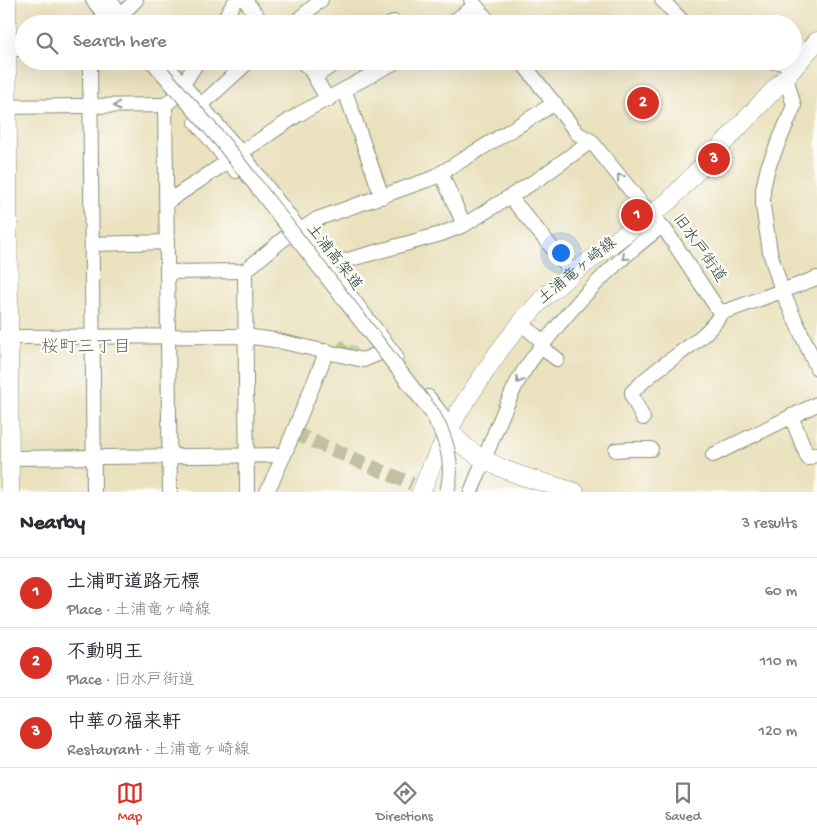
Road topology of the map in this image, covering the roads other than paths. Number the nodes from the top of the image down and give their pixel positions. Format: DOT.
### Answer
graph roads {
  1 [pos="7,0"];
  2 [pos="93,0"];
  3 [pos="100,0"];
  4 [pos="109,0"];
  5 [pos="136,0"];
  6 [pos="236,0"];
  7 [pos="245,0"];
  8 [pos="321,0"];
  9 [pos="667,2"];
  10 [pos="473,3"];
  11 [pos="105,15"];
  12 [pos="112,15"];
  13 [pos="125,15"];
  14 [pos="128,15"];
  15 [pos="227,15"];
  16 [pos="256,15"];
  17 [pos="304,15"];
  18 [pos="460,15"];
  19 [pos="484,15"];
  20 [pos="678,15"];
  21 [pos="817,42"];
  22 [pos="15,49"];
  23 [pos="802,59"];
  24 [pos="90,70"];
  25 [pos="150,70"];
  26 [pos="160,70"];
  27 [pos="171,70"];
  28 [pos="192,70"];
  29 [pos="239,70"];
  30 [pos="309,70"];
  31 [pos="325,70"];
  32 [pos="381,70"];
  33 [pos="528,70"];
  34 [pos="792,70"];
  35 [pos="315,77"];
  36 [pos="786,77"];
  37 [pos="183,84"];
  38 [pos="345,90"];
  39 [pos="328,100"];
  40 [pos="170,101"];
  41 [pos="555,103"];
  42 [pos="201,105"];
  43 [pos="92,106"];
  44 [pos="4,107"];
  45 [pos="591,142"];
  46 [pos="241,153"];
  47 [pos="228,161"];
  48 [pos="441,174"];
  49 [pos="382,197"];
  50 [pos="510,197"];
  51 [pos="167,202"];
  52 [pos="657,221"];
  53 [pos="464,225"];
  54 [pos="300,230"];
  55 [pos="287,236"];
  56 [pos="167,242"];
  57 [pos="92,244"];
  58 [pos="328,267"];
  59 [pos="245,271"];
  60 [pos="167,272"];
  61 [pos="573,273"];
  62 [pos="817,278"];
  63 [pos="782,290"];
  64 [pos="722,311"];
  65 [pos="521,323"];
  66 [pos="245,336"];
  67 [pos="168,337"];
  68 [pos="4,338"];
  69 [pos="93,338"];
  70 [pos="543,345"];
  71 [pos="328,351"];
  72 [pos="380,353"];
  73 [pos="557,359"];
  74 [pos="817,368"];
  75 [pos="817,404"];
  76 [pos="646,414"];
  77 [pos="791,416"];
  78 [pos="449,430"];
  79 [pos="651,449"];
  80 [pos="616,450"];
  81 [pos="817,454"];
  82 [pos="284,455"];
  83 [pos="713,455"];
  84 [pos="170,456"];
  85 [pos="246,456"];
  86 [pos="94,457"];
  87 [pos="10,458"];
  88 [pos="484,460"];
  89 [pos="10,492"];
  90 [pos="94,492"];
  91 [pos="170,492"];
  92 [pos="247,492"];
  93 [pos="267,492"];
  94 [pos="421,492"];
  95 [pos="446,492"];
  96 [pos="471,492"];
  97 [pos="575,492"];
  1 -- 22 [label="main road"];
  2 -- 11 [label="street"];
  3 -- 12 [label="street"];
  4 -- 13 [label="street"];
  5 -- 14 [label="street"];
  6 -- 15 [label="street"];
  7 -- 16 [label="street"];
  8 -- 17 [label="street"];
  9 -- 20 [label="street"];
  10 -- 18 [label="street"];
  10 -- 19 [label="street"];
  21 -- 23 [label="main road, 土浦竜ヶ崎線"];
  22 -- 44 [label="main road"];
  24 -- 43 [label="street"];
  25 -- 40 [label="street"];
  26 -- 95 [label="street, 土浦高架道, bridge"];
  27 -- 37 [label="street"];
  28 -- 37 [label="street"];
  29 -- 42 [label="street"];
  30 -- 35 [label="street"];
  31 -- 35 [label="street"];
  32 -- 38 [label="street"];
  33 -- 41 [label="street, 旧水戸街道"];
  34 -- 36 [label="main road, 土浦竜ヶ崎線"];
  35 -- 39 [label="street"];
  36 -- 52 [label="main road, 土浦竜ヶ崎線"];
  36 -- 63 [label="street"];
  37 -- 40 [label="street"];
  37 -- 42 [label="street"];
  38 -- 39 [label="street"];
  38 -- 49 [label="street"];
  39 -- 46 [label="street"];
  40 -- 43 [label="street, one-way"];
  40 -- 47 [label="street"];
  40 -- 51 [label="street"];
  41 -- 45 [label="street, 旧水戸街道"];
  41 -- 48 [label="street"];
  42 -- 46 [label="street"];
  43 -- 44 [label="street"];
  43 -- 57 [label="street"];
  44 -- 68 [label="main road"];
  45 -- 50 [label="street"];
  52 -- 45 [label="street, 旧水戸街道, one-way"];
  46 -- 47 [label="street"];
  46 -- 54 [label="street"];
  47 -- 51 [label="street"];
  47 -- 55 [label="street"];
  48 -- 49 [label="street"];
  48 -- 53 [label="street"];
  49 -- 54 [label="street"];
  50 -- 53 [label="street"];
  50 -- 61 [label="street"];
  51 -- 56 [label="street"];
  52 -- 61 [label="main road, 土浦竜ヶ崎線"];
  52 -- 64 [label="street, 旧水戸街道"];
  52 -- 70 [label="street, one-way"];
  53 -- 58 [label="street"];
  54 -- 55 [label="street"];
  54 -- 58 [label="street"];
  55 -- 59 [label="street"];
  55 -- 72 [label="street"];
  56 -- 57 [label="street"];
  56 -- 60 [label="street"];
  57 -- 69 [label="street"];
  58 -- 78 [label="street"];
  59 -- 60 [label="street"];
  59 -- 66 [label="street"];
  60 -- 67 [label="street"];
  61 -- 65 [label="main road, 土浦竜ヶ崎線"];
  62 -- 63 [label="street"];
  63 -- 64 [label="street"];
  63 -- 74 [label="street"];
  64 -- 76 [label="street"];
  65 -- 70 [label="street"];
  65 -- 78 [label="main road, 土浦竜ヶ崎線"];
  66 -- 67 [label="street"];
  66 -- 71 [label="street"];
  66 -- 85 [label="street"];
  67 -- 69 [label="street"];
  67 -- 84 [label="street"];
  68 -- 69 [label="street"];
  68 -- 87 [label="main road"];
  69 -- 86 [label="street"];
  70 -- 73 [label="street"];
  70 -- 88 [label="street, one-way"];
  71 -- 72 [label="street"];
  71 -- 82 [label="street"];
  72 -- 78 [label="street"];
  75 -- 77 [label="street"];
  77 -- 81 [label="street"];
  77 -- 83 [label="street"];
  78 -- 88 [label="main road"];
  78 -- 94 [label="main road, 土浦竜ヶ崎線"];
  79 -- 80 [label="street"];
  82 -- 85 [label="street"];
  82 -- 93 [label="street"];
  84 -- 85 [label="street"];
  84 -- 86 [label="street"];
  84 -- 91 [label="street"];
  85 -- 92 [label="street"];
  86 -- 87 [label="street"];
  86 -- 90 [label="street"];
  87 -- 89 [label="main road"];
  88 -- 96 [label="street"];
  88 -- 97 [label="main road"];
}
